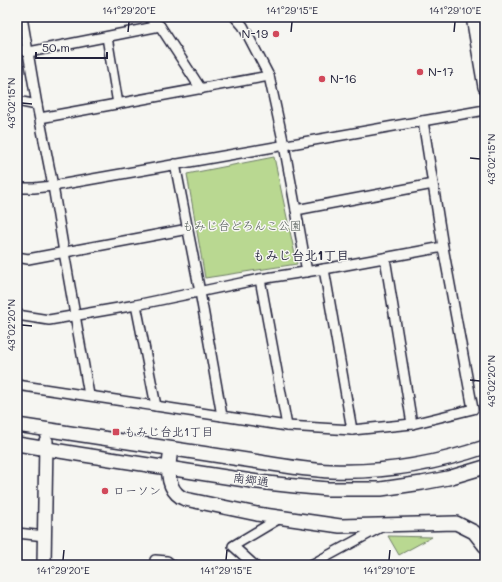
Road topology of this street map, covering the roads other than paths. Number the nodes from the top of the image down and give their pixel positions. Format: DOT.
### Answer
graph roads {
  1 [pos="22,17"];
  2 [pos="149,17"];
  3 [pos="235,17"];
  4 [pos="473,17"];
  5 [pos="160,26"];
  6 [pos="107,37"];
  7 [pos="17,49"];
  8 [pos="29,52"];
  9 [pos="269,76"];
  10 [pos="485,87"];
  11 [pos="201,89"];
  12 [pos="17,101"];
  13 [pos="118,104"];
  14 [pos="37,105"];
  15 [pos="485,110"];
  16 [pos="40,118"];
  17 [pos="423,121"];
  18 [pos="284,145"];
  19 [pos="175,164"];
  20 [pos="433,184"];
  21 [pos="53,186"];
  22 [pos="17,188"];
  23 [pos="296,210"];
  24 [pos="188,229"];
  25 [pos="443,247"];
  26 [pos="64,252"];
  27 [pos="17,257"];
  28 [pos="385,258"];
  29 [pos="324,269"];
  30 [pos="306,272"];
  31 [pos="260,280"];
  32 [pos="200,292"];
  33 [pos="136,305"];
  34 [pos="17,315"];
  35 [pos="76,315"];
  36 [pos="17,385"];
  37 [pos="90,395"];
  38 [pos="156,406"];
  39 [pos="222,416"];
  40 [pos="412,424"];
  41 [pos="17,425"];
  42 [pos="287,426"];
  43 [pos="47,430"];
  44 [pos="352,430"];
  45 [pos="17,444"];
  46 [pos="485,447"];
  47 [pos="46,448"];
  48 [pos="171,449"];
  49 [pos="485,467"];
  50 [pos="168,468"];
  51 [pos="280,518"];
  52 [pos="384,525"];
  53 [pos="17,533"];
  54 [pos="44,536"];
  55 [pos="485,546"];
  56 [pos="44,565"];
  57 [pos="154,565"];
  58 [pos="172,565"];
  59 [pos="254,565"];
  60 [pos="311,565"];
  1 -- 8 [label="street"];
  2 -- 5 [label="street"];
  3 -- 9 [label="street"];
  4 -- 10 [label="street"];
  5 -- 6 [label="street"];
  5 -- 11 [label="street"];
  6 -- 8 [label="street"];
  6 -- 13 [label="street"];
  7 -- 8 [label="street"];
  8 -- 14 [label="street"];
  9 -- 11 [label="street"];
  9 -- 18 [label="street"];
  11 -- 13 [label="street"];
  12 -- 14 [label="street"];
  13 -- 16 [label="street"];
  14 -- 16 [label="street"];
  15 -- 17 [label="street"];
  16 -- 21 [label="street"];
  17 -- 18 [label="street"];
  17 -- 20 [label="street"];
  18 -- 19 [label="street"];
  18 -- 23 [label="street"];
  19 -- 21 [label="street"];
  19 -- 24 [label="street"];
  20 -- 23 [label="street"];
  20 -- 25 [label="street"];
  21 -- 22 [label="street"];
  21 -- 26 [label="street"];
  23 -- 30 [label="street"];
  24 -- 26 [label="street"];
  24 -- 32 [label="street"];
  25 -- 28 [label="street"];
  25 -- 40 [label="street"];
  26 -- 27 [label="street"];
  26 -- 35 [label="street"];
  28 -- 29 [label="street"];
  28 -- 40 [label="street"];
  29 -- 30 [label="street"];
  29 -- 44 [label="street"];
  30 -- 31 [label="street"];
  31 -- 32 [label="street"];
  31 -- 42 [label="street"];
  32 -- 33 [label="street"];
  32 -- 39 [label="street"];
  33 -- 35 [label="street"];
  33 -- 38 [label="street"];
  34 -- 35 [label="street"];
  35 -- 37 [label="street"];
  36 -- 37 [label="street"];
  37 -- 38 [label="street"];
  38 -- 39 [label="street"];
  39 -- 42 [label="street"];
  40 -- 44 [label="street"];
  41 -- 43 [label="street, 南郷通"];
  42 -- 44 [label="street"];
  43 -- 47 [label="street"];
  43 -- 48 [label="street, 南郷通"];
  45 -- 47 [label="street, 南郷通"];
  46 -- 48 [label="street, 南郷通"];
  47 -- 50 [label="street, 南郷通"];
  47 -- 54 [label="street"];
  48 -- 50 [label="street"];
  49 -- 50 [label="street, 南郷通"];
  50 -- 51 [label="street"];
  51 -- 52 [label="street"];
  51 -- 59 [label="street"];
  52 -- 55 [label="street"];
  52 -- 60 [label="street"];
  53 -- 54 [label="street"];
  54 -- 56 [label="street"];
  57 -- 58 [label="street"];
}
